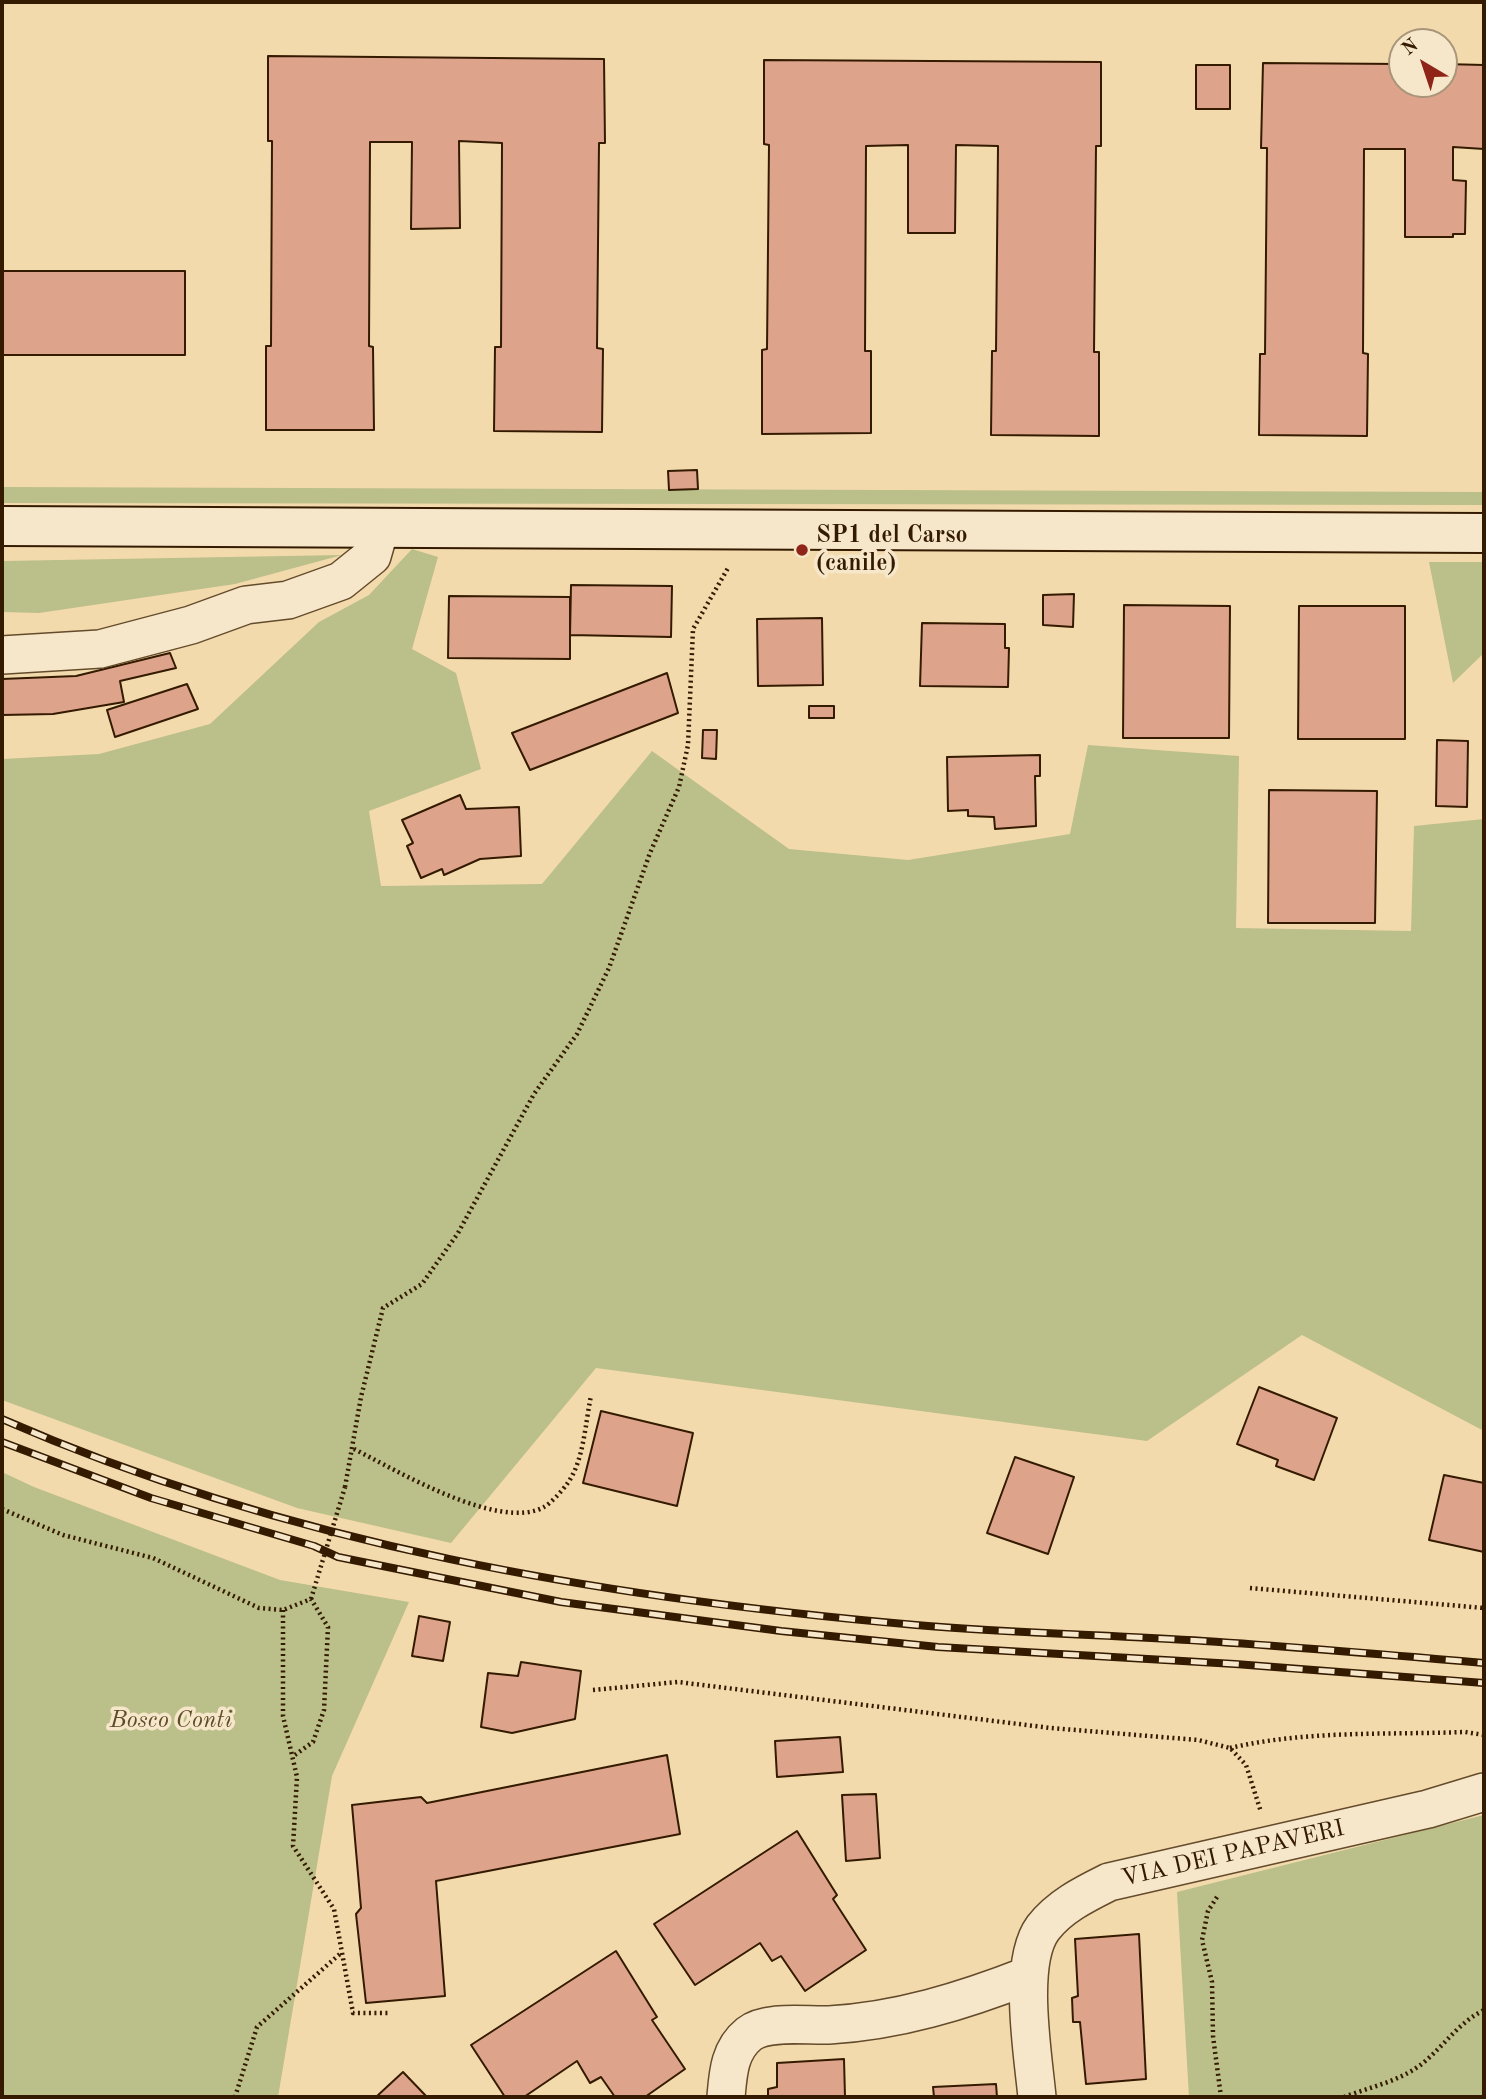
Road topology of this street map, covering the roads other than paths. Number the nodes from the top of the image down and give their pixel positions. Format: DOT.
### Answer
graph roads {
  1 [pos="2,526"];
  2 [pos="380,528"];
  3 [pos="1484,533"];
  4 [pos="2,655"];
  5 [pos="1484,1792"];
  6 [pos="1027,1976"];
  7 [pos="726,2097"];
  8 [pos="1037,2097"];
  1 -- 2 [label="main road"];
  2 -- 3 [label="main road"];
  2 -- 4 [label="street"];
  5 -- 6 [label="street, VIA DEI PAPAVERI"];
  6 -- 7 [label="street"];
  6 -- 8 [label="street, VIA DEI PAPAVERI"];
}
